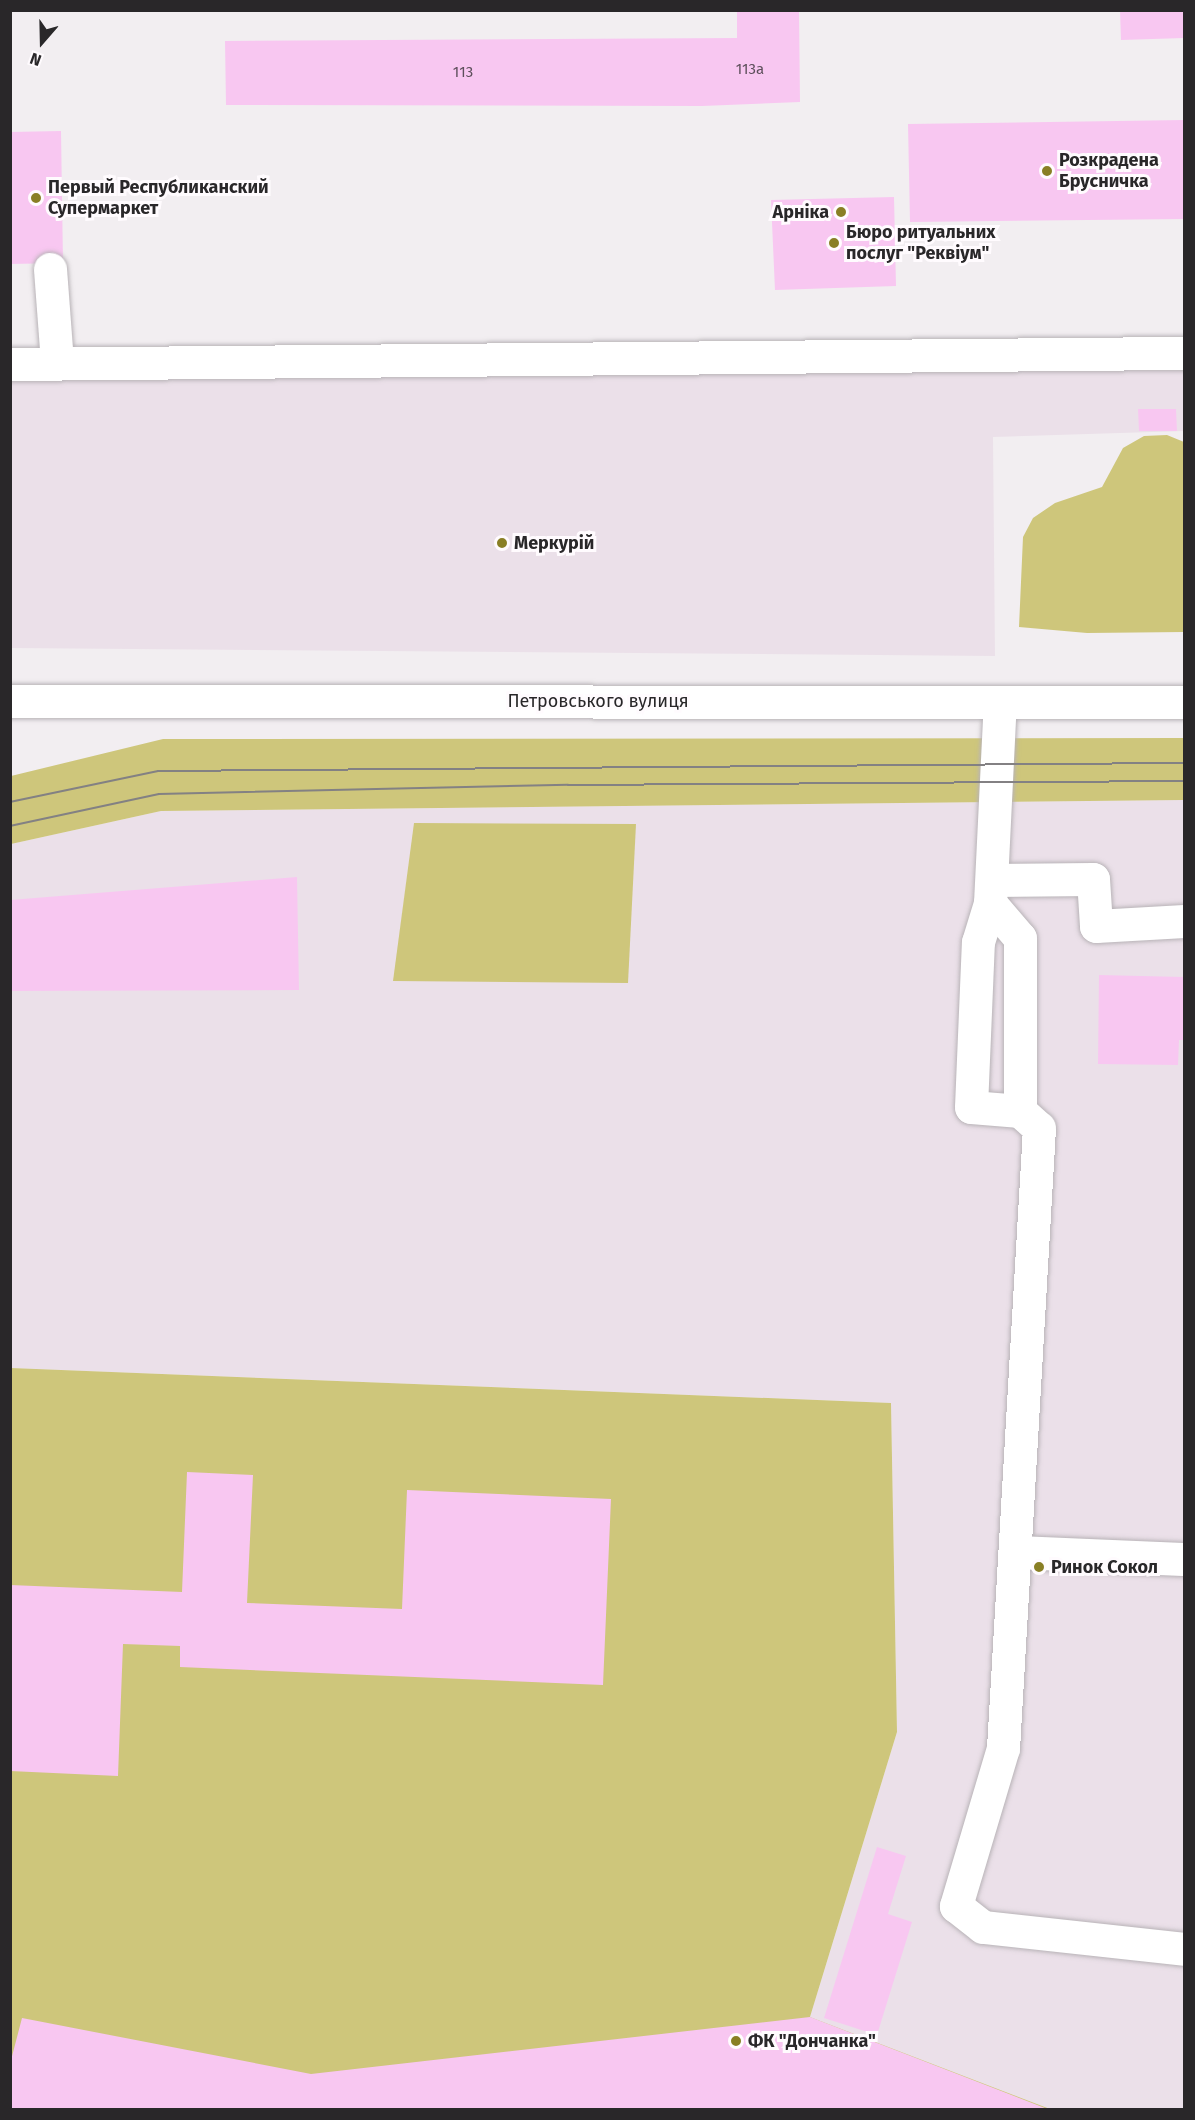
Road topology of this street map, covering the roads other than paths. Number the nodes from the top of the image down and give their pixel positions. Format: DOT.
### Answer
graph roads {
  1 [pos="50,269"];
  2 [pos="1185,353"];
  3 [pos="57,363"];
  4 [pos="10,364"];
  5 [pos="10,700"];
  6 [pos="1000,702"];
  7 [pos="1185,702"];
  8 [pos="991,892"];
  9 [pos="1185,921"];
  10 [pos="1020,1111"];
  11 [pos="1016,1552"];
  12 [pos="1185,1559"];
  13 [pos="1185,1949"];
  1 -- 3 [label="main road"];
  2 -- 3 [label="main road"];
  3 -- 4 [label="main road"];
  5 -- 6 [label="main road, Петровського вулиця"];
  6 -- 7 [label="main road, Петровського вулиця"];
  6 -- 8 [label="main road"];
  8 -- 9 [label="main road"];
  8 -- 10 [label="main road"];
  8 -- 10 [label="main road"];
  10 -- 11 [label="main road"];
  11 -- 12 [label="main road"];
  11 -- 13 [label="main road"];
}
